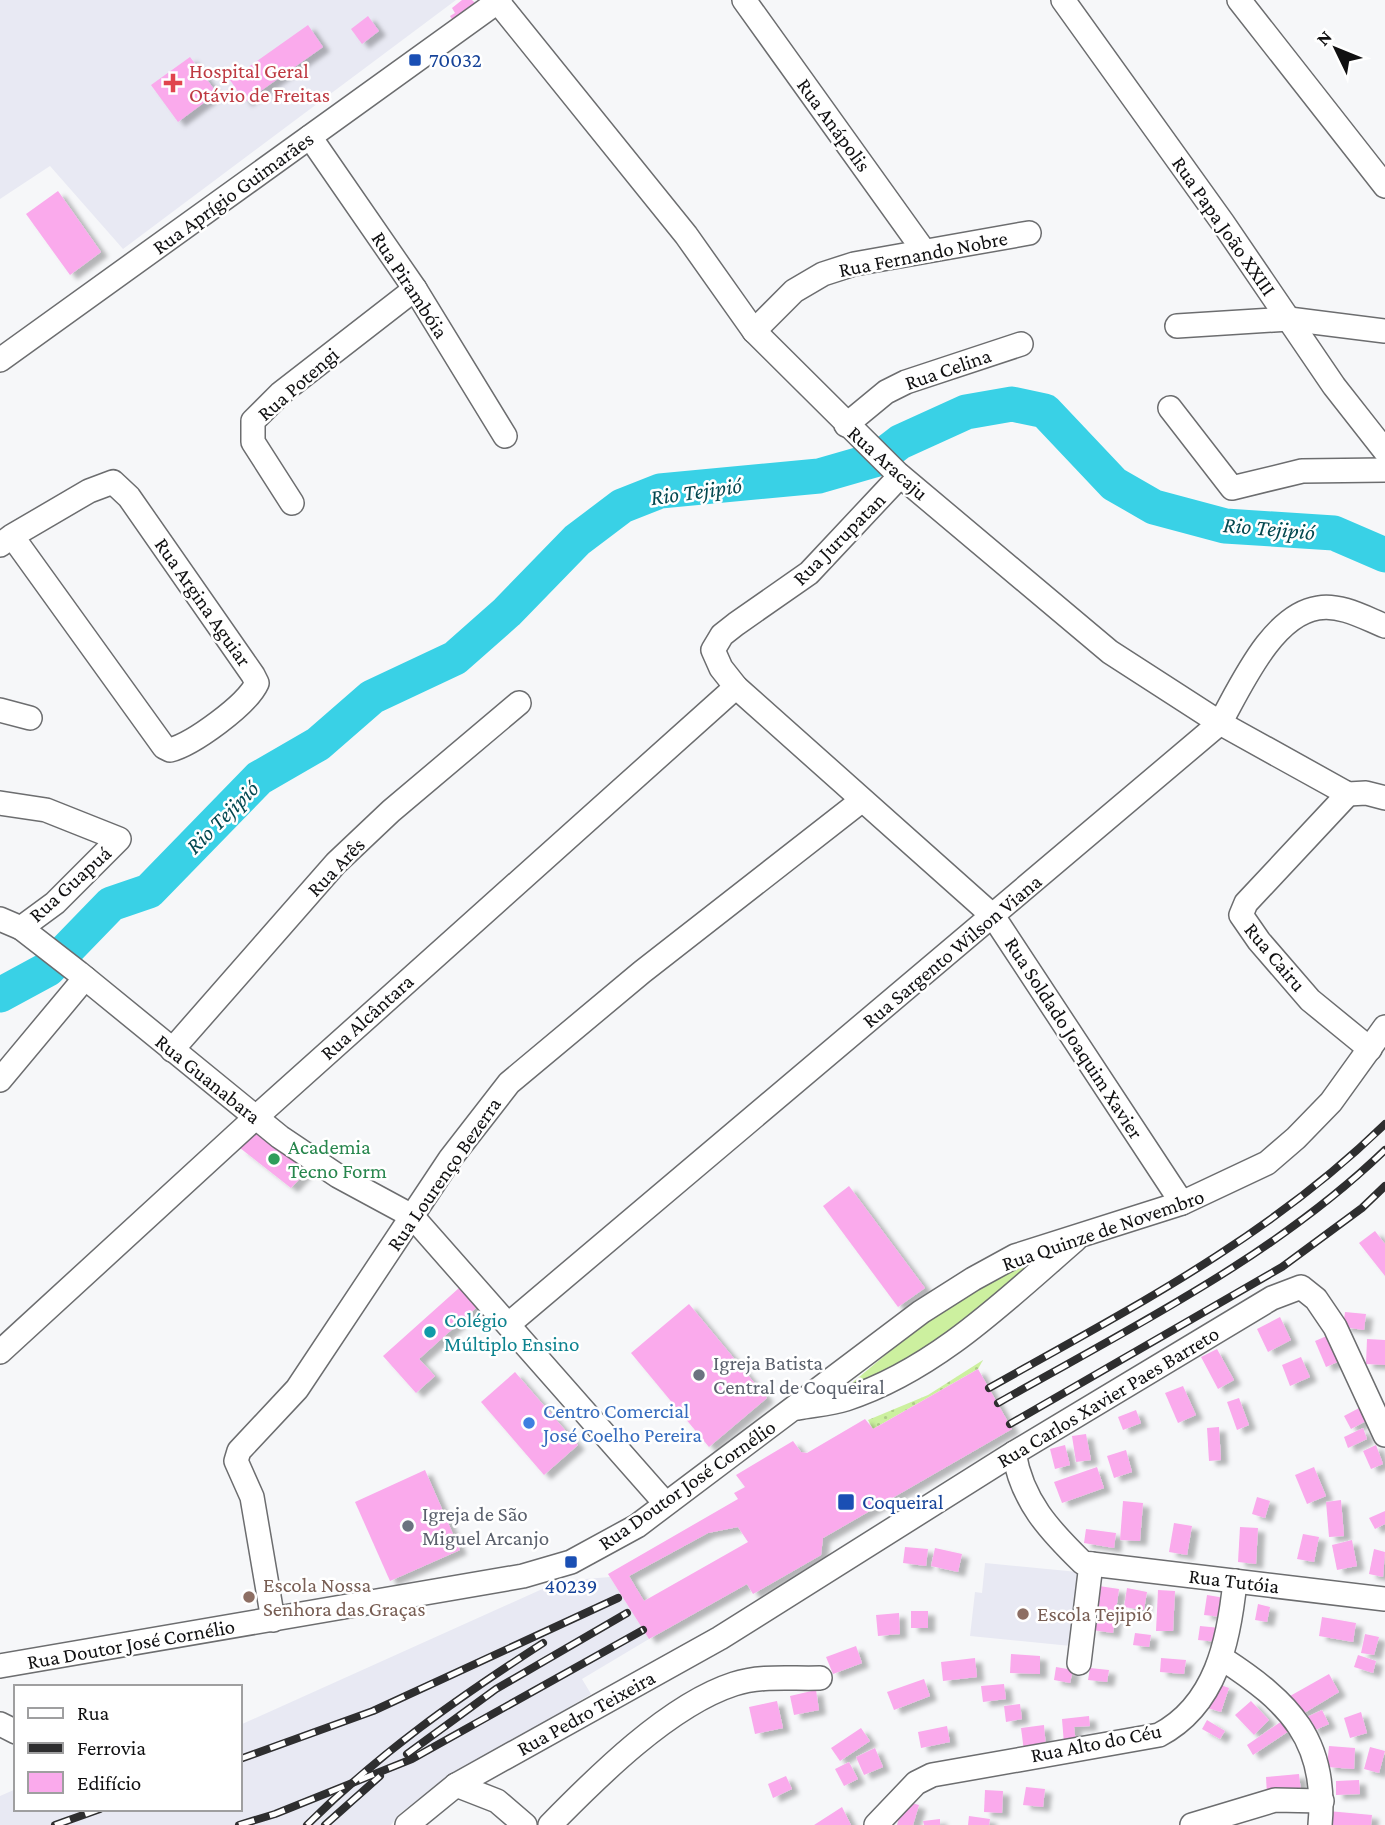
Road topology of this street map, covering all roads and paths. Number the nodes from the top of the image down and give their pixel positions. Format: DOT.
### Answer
graph roads {
  1 [pos="744,0"];
  2 [pos="1063,0"];
  3 [pos="1239,0"];
  4 [pos="499,1"];
  5 [pos="310,137"];
  6 [pos="1385,186"];
  7 [pos="1029,233"];
  8 [pos="924,251"];
  9 [pos="415,289"];
  10 [pos="1289,319"];
  11 [pos="1177,327"];
  12 [pos="754,331"];
  13 [pos="1385,331"];
  14 [pos="1021,344"];
  15 [pos="0,360"];
  16 [pos="1170,408"];
  17 [pos="848,427"];
  18 [pos="505,436"];
  19 [pos="1385,451"];
  20 [pos="1385,470"];
  21 [pos="898,475"];
  22 [pos="292,503"];
  23 [pos="6,540"];
  24 [pos="1385,626"];
  25 [pos="736,687"];
  26 [pos="519,703"];
  27 [pos="0,710"];
  28 [pos="30,718"];
  29 [pos="1220,723"];
  30 [pos="1348,794"];
  31 [pos="1385,798"];
  32 [pos="861,801"];
  33 [pos="0,803"];
  34 [pos="993,916"];
  35 [pos="17,927"];
  36 [pos="82,975"];
  37 [pos="1385,1027"];
  38 [pos="172,1049"];
  39 [pos="1370,1049"];
  40 [pos="0,1080"];
  41 [pos="254,1118"];
  42 [pos="1182,1203"];
  43 [pos="412,1216"];
  44 [pos="1082,1234"];
  45 [pos="510,1323"];
  46 [pos="0,1352"];
  47 [pos="795,1408"];
  48 [pos="1385,1435"];
  49 [pos="1014,1453"];
  50 [pos="665,1503"];
  51 [pos="1087,1564"];
  52 [pos="1235,1581"];
  53 [pos="1385,1599"];
  54 [pos="770,1607"];
  55 [pos="273,1620"];
  56 [pos="1223,1659"];
  57 [pos="1079,1663"];
  58 [pos="0,1666"];
  59 [pos="820,1678"];
  60 [pos="456,1785"];
  61 [pos="1322,1801"];
  62 [pos="407,1825"];
  63 [pos="525,1825"];
  64 [pos="550,1825"];
  65 [pos="876,1825"];
  66 [pos="1192,1825"];
  67 [pos="1320,1825"];
  1 -- 8 [label="street, Rua Anápolis"];
  2 -- 10 [label="street, Rua Papa João XXIII"];
  3 -- 6 [label="street"];
  4 -- 5 [label="street, Rua Aprígio Guimarães"];
  4 -- 12 [label="street, Rua Aracaju"];
  5 -- 9 [label="street, Rua Pirambóia"];
  5 -- 15 [label="street, Rua Aprígio Guimarães"];
  7 -- 8 [label="street, Rua Fernando Nobre"];
  8 -- 12 [label="street, Rua Fernando Nobre"];
  9 -- 18 [label="street, Rua Pirambóia"];
  9 -- 22 [label="street, Rua Potengi"];
  10 -- 11 [label="street"];
  10 -- 13 [label="street"];
  10 -- 19 [label="street, Rua Papa João XXIII"];
  12 -- 17 [label="street, Rua Aracaju"];
  14 -- 17 [label="street, Rua Celina"];
  16 -- 20 [label="street"];
  17 -- 21 [label="street, Rua Aracaju"];
  21 -- 25 [label="street, Rua Jurupatan"];
  21 -- 29 [label="street, Rua Aracaju"];
  23 -- 23 [label="street, Rua Argina Aguiar"];
  24 -- 29 [label="street, Rua Sargento Wilson Viana"];
  25 -- 32 [label="street, Rua Soldado Joaquim Xavier"];
  25 -- 41 [label="street, Rua Alcântara"];
  26 -- 38 [label="street, Rua Arês"];
  27 -- 28 [label="street"];
  29 -- 30 [label="street, Rua Aracaju"];
  29 -- 34 [label="street, Rua Sargento Wilson Viana"];
  30 -- 31 [label="street, Rua Aracaju"];
  30 -- 39 [label="street, Rua Cairu"];
  32 -- 34 [label="street, Rua Soldado Joaquim Xavier"];
  32 -- 43 [label="street, Rua Lourenço Bezerra"];
  33 -- 35 [label="street, Rua Guapuá"];
  34 -- 42 [label="street, Rua Soldado Joaquim Xavier"];
  34 -- 45 [label="street, Rua Sargento Wilson Viana"];
  35 -- 36 [label="street, Rua Guanabara"];
  36 -- 38 [label="street, Rua Guanabara"];
  36 -- 40 [label="street"];
  37 -- 39 [label="street, Rua Quinze de Novembro"];
  38 -- 41 [label="street, Rua Guanabara"];
  39 -- 42 [label="street, Rua Quinze de Novembro"];
  41 -- 43 [label="street, Rua Guanabara"];
  41 -- 46 [label="street, Rua Alcântara"];
  42 -- 44 [label="street, Rua Quinze de Novembro"];
  43 -- 45 [label="street, Rua Guanabara"];
  43 -- 55 [label="street, Rua Lourenço Bezerra"];
  44 -- 47 [label="street, Rua Quinze de Novembro"];
  44 -- 47 [label="street"];
  45 -- 50 [label="street, Rua Guanabara"];
  47 -- 50 [label="street, Rua Doutor José Cornélio"];
  48 -- 49 [label="street, Rua Carlos Xavier Paes Barreto"];
  49 -- 51 [label="street"];
  49 -- 54 [label="street, Rua Carlos Xavier Paes Barreto"];
  50 -- 55 [label="street, Rua Doutor José Cornélio"];
  51 -- 52 [label="street, Rua Tutóia"];
  51 -- 57 [label="street"];
  52 -- 53 [label="street, Rua Tutóia"];
  52 -- 56 [label="street, Rua Alto do Céu"];
  54 -- 60 [label="street, Rua Pedro Teixeira"];
  55 -- 58 [label="street, Rua Doutor José Cornélio"];
  56 -- 61 [label="street"];
  56 -- 65 [label="street, Rua Alto do Céu"];
  59 -- 64 [label="street"];
  60 -- 62 [label="street, Rua Pedro Teixeira"];
  60 -- 63 [label="street"];
  61 -- 66 [label="street"];
  61 -- 67 [label="street"];
}
